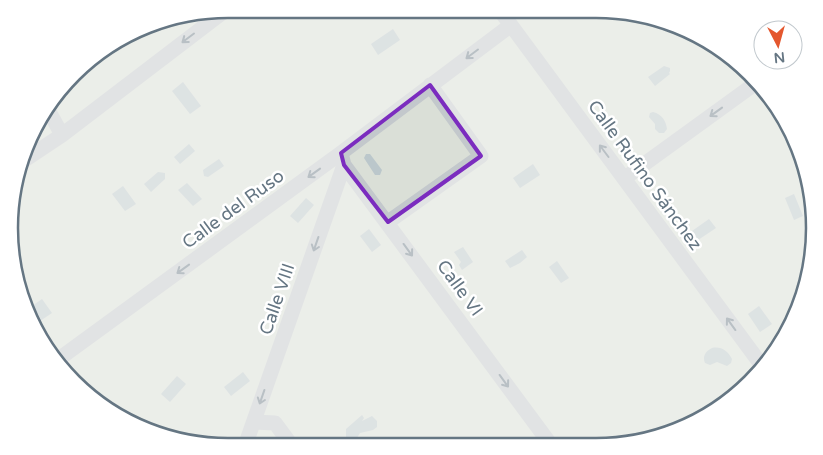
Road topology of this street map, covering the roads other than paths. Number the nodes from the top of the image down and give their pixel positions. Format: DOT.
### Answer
graph roads {
  1 [pos="215,18"];
  2 [pos="506,18"];
  3 [pos="511,25"];
  4 [pos="430,85"];
  5 [pos="751,87"];
  6 [pos="51,115"];
  7 [pos="62,135"];
  8 [pos="30,156"];
  9 [pos="342,159"];
  10 [pos="625,178"];
  11 [pos="388,222"];
  12 [pos="62,357"];
  13 [pos="758,360"];
  14 [pos="254,422"];
  15 [pos="248,438"];
  16 [pos="286,438"];
  17 [pos="546,438"];
  1 -- 7 [label="street, one-way"];
  2 -- 3 [label="street, Calle Rufino Sánchez"];
  3 -- 4 [label="street, Calle del Ruso, one-way"];
  10 -- 3 [label="street, Calle Rufino Sánchez, one-way"];
  4 -- 9 [label="street, Calle del Ruso"];
  4 -- 11 [label="street"];
  5 -- 10 [label="street, one-way"];
  6 -- 7 [label="street"];
  7 -- 8 [label="street"];
  9 -- 11 [label="street, Calle VI"];
  9 -- 12 [label="street, Calle del Ruso, one-way"];
  9 -- 14 [label="street, Calle VIII, one-way"];
  13 -- 10 [label="street, Calle Rufino Sánchez, one-way"];
  11 -- 17 [label="street, Calle VI, one-way"];
  14 -- 15 [label="street, Calle VIII"];
  14 -- 16 [label="street"];
}
